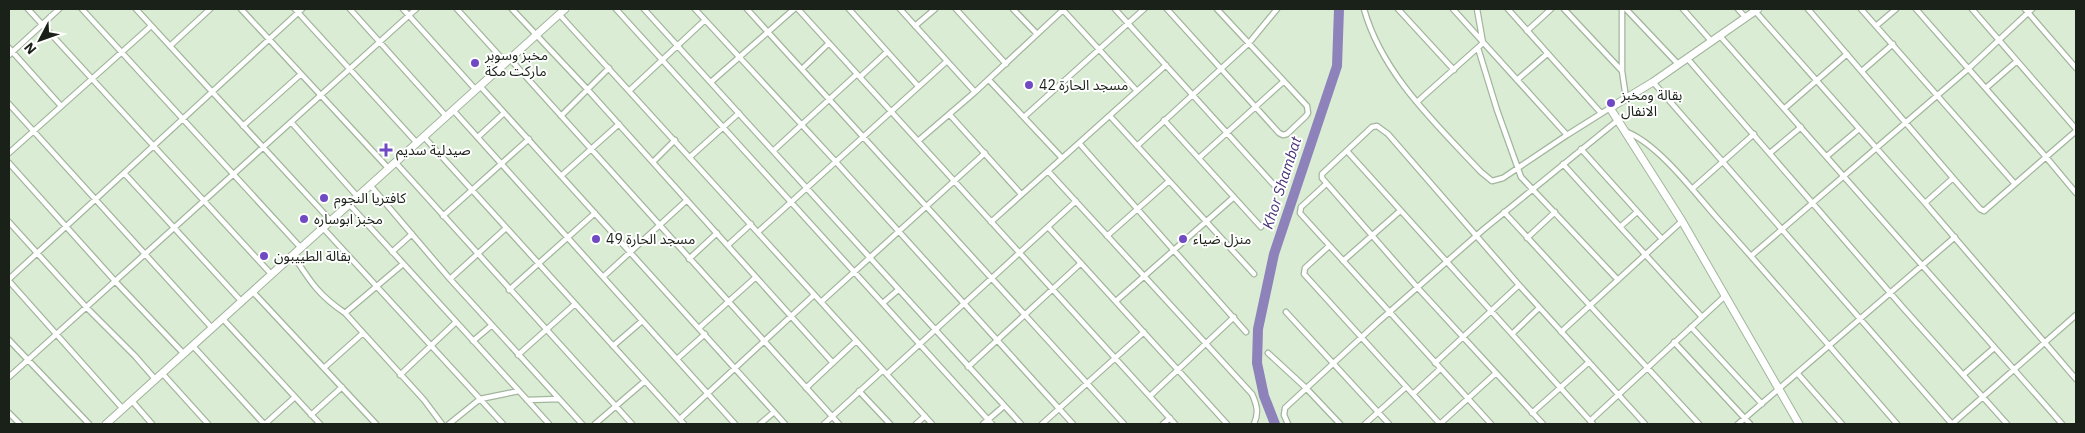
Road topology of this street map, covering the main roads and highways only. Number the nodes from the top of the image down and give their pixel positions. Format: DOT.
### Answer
graph roads {
  1 [pos="563,10"];
  2 [pos="1757,10"];
  3 [pos="106,424"];
  4 [pos="1799,424"];
  1 -- 3 [label="main road"];
  2 -- 4 [label="main road"];
}
